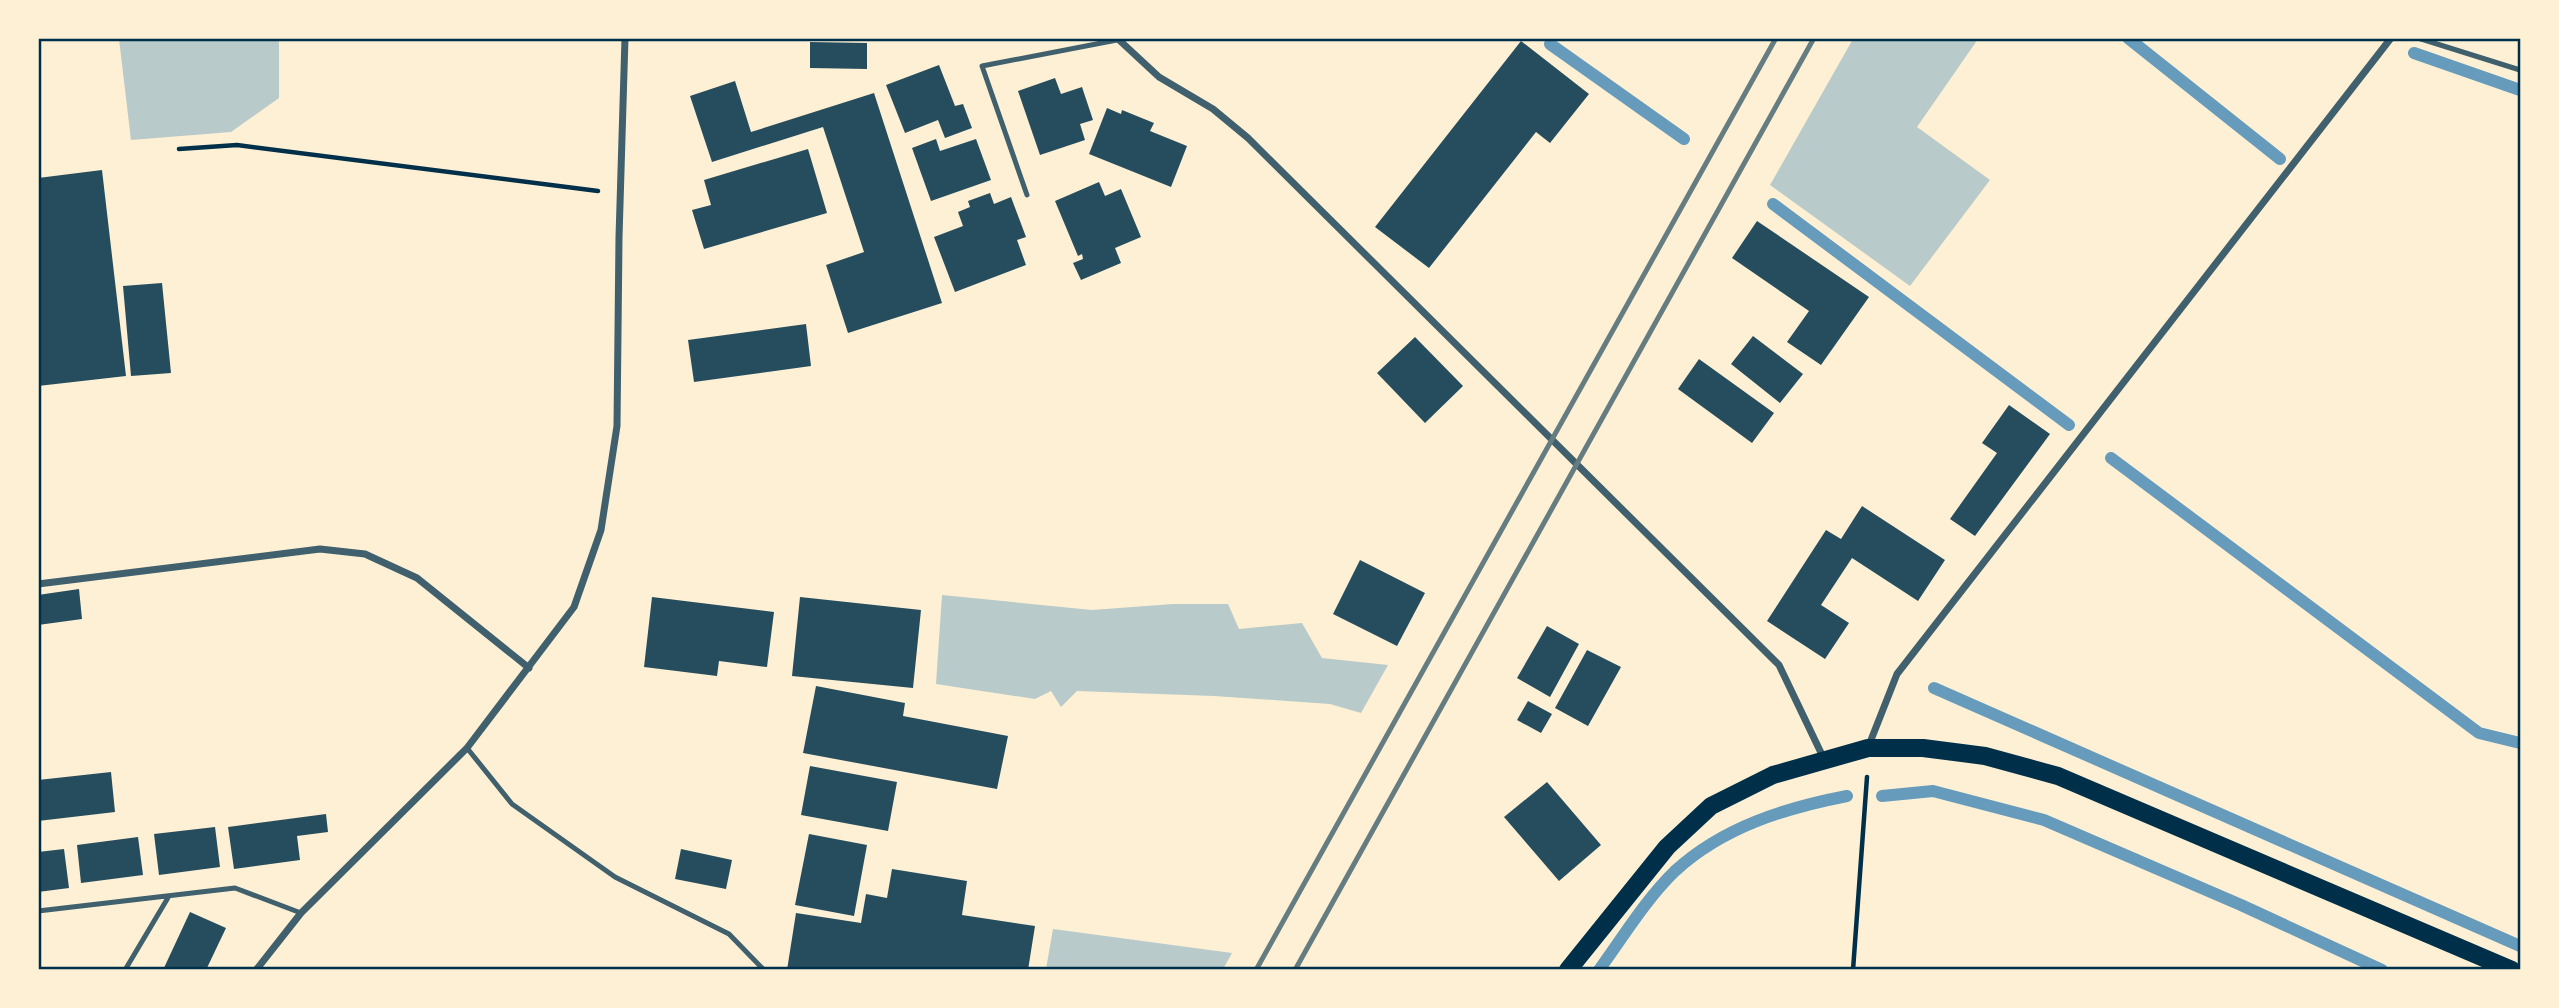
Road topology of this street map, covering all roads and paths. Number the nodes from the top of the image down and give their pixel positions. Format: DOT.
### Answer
graph roads {
  1 [pos="625,38"];
  2 [pos="2391,38"];
  3 [pos="2418,38"];
  4 [pos="1117,39"];
  5 [pos="2521,70"];
  6 [pos="179,149"];
  7 [pos="620,193"];
  8 [pos="1027,195"];
  9 [pos="38,584"];
  10 [pos="529,668"];
  11 [pos="467,748"];
  12 [pos="1868,748"];
  13 [pos="1825,759"];
  14 [pos="169,896"];
  15 [pos="38,911"];
  16 [pos="301,913"];
  17 [pos="125,970"];
  18 [pos="256,970"];
  19 [pos="764,970"];
  20 [pos="1568,970"];
  21 [pos="1853,970"];
  22 [pos="2512,970"];
  1 -- 7 [label="street"];
  2 -- 12 [label="street"];
  3 -- 5 [label="lane"];
  4 -- 8 [label="lane"];
  4 -- 13 [label="street"];
  6 -- 7 [label="path"];
  7 -- 10 [label="street"];
  9 -- 10 [label="street"];
  10 -- 11 [label="street"];
  11 -- 16 [label="street"];
  11 -- 19 [label="lane"];
  12 -- 13 [label="main road"];
  12 -- 21 [label="path"];
  12 -- 22 [label="main road"];
  13 -- 20 [label="main road"];
  14 -- 15 [label="lane"];
  14 -- 16 [label="lane"];
  14 -- 17 [label="lane"];
  16 -- 18 [label="street"];
}
